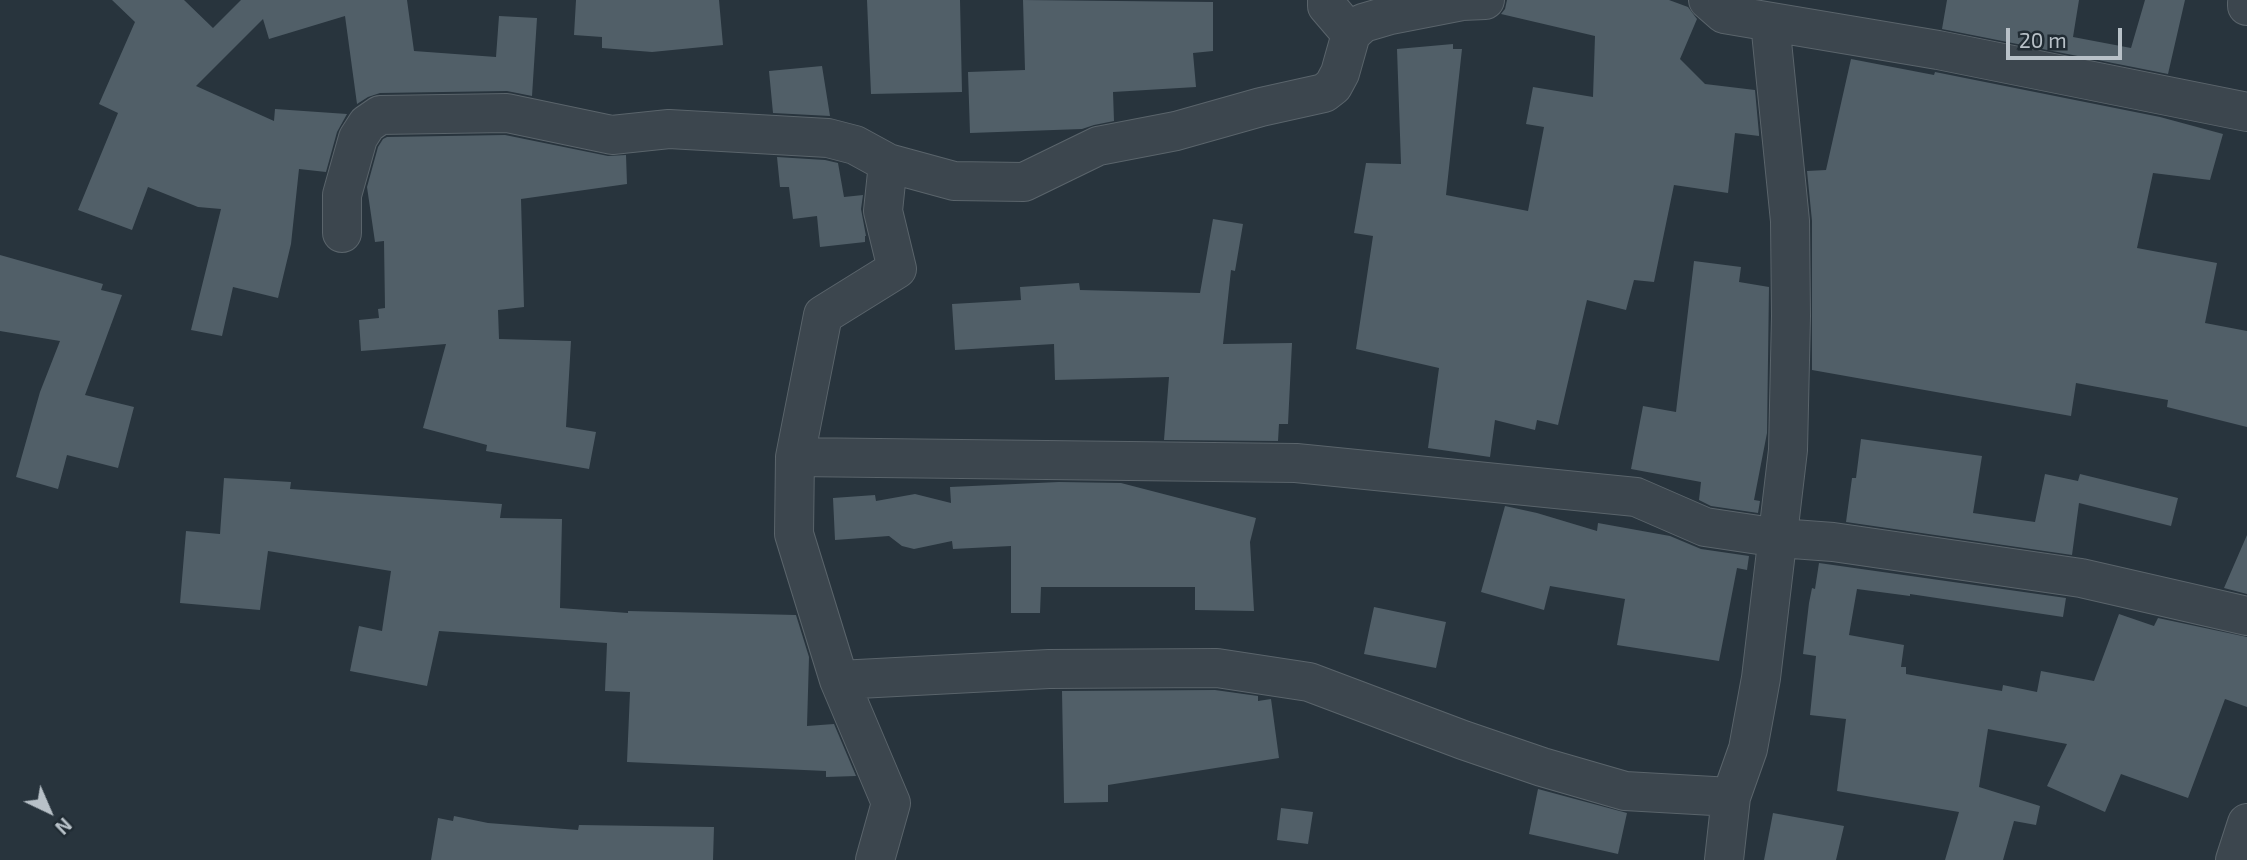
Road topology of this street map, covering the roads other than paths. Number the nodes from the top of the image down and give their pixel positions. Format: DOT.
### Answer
graph roads {
  1 [pos="1327,0"];
  2 [pos="1485,0"];
  3 [pos="1708,0"];
  4 [pos="1794,17"];
  5 [pos="1351,34"];
  6 [pos="2247,112"];
  7 [pos="888,163"];
  8 [pos="342,233"];
  9 [pos="794,457"];
  10 [pos="1779,538"];
  11 [pos="2247,616"];
  12 [pos="839,680"];
  13 [pos="1731,797"];
  14 [pos="2247,823"];
  15 [pos="875,860"];
  16 [pos="1724,860"];
  17 [pos="2235,860"];
  1 -- 5 [label="street"];
  2 -- 5 [label="street"];
  3 -- 4 [label="street"];
  4 -- 6 [label="street"];
  4 -- 10 [label="street"];
  5 -- 7 [label="street"];
  7 -- 8 [label="street"];
  7 -- 9 [label="street"];
  9 -- 10 [label="street"];
  9 -- 12 [label="street"];
  10 -- 11 [label="street"];
  10 -- 13 [label="street"];
  12 -- 13 [label="street"];
  12 -- 15 [label="street"];
  13 -- 16 [label="street"];
  14 -- 17 [label="street"];
}
